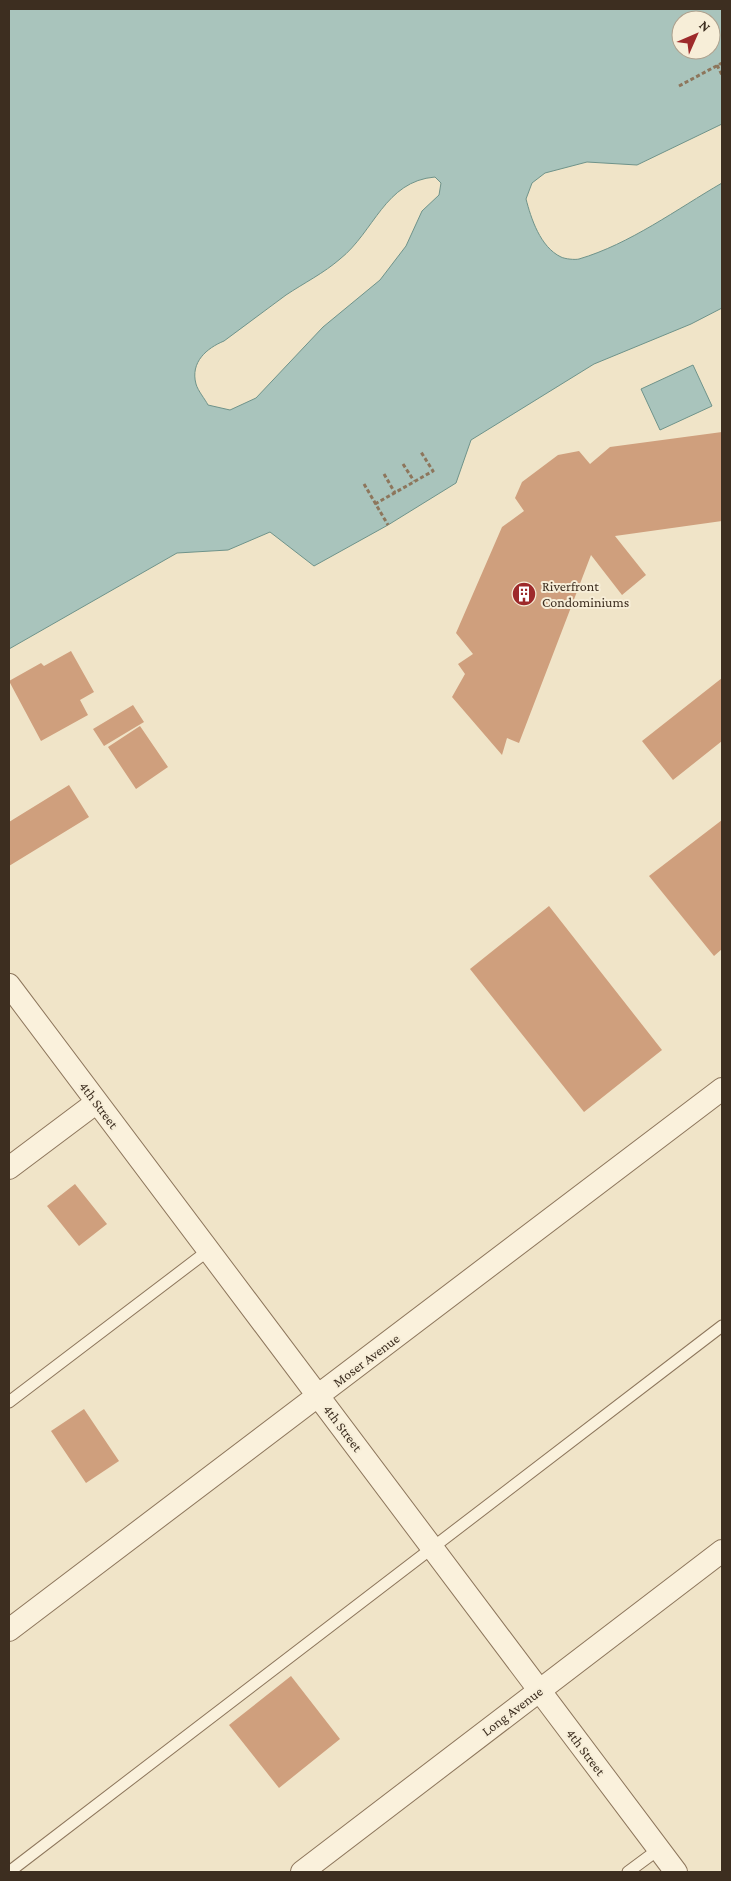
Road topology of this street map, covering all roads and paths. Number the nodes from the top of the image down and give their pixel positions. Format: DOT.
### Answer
graph roads {
  1 [pos="722,63"];
  2 [pos="717,65"];
  3 [pos="722,75"];
  4 [pos="679,86"];
  5 [pos="421,452"];
  6 [pos="403,464"];
  7 [pos="384,474"];
  8 [pos="414,481"];
  9 [pos="364,484"];
  10 [pos="395,493"];
  11 [pos="375,504"];
  12 [pos="388,525"];
  13 [pos="9,985"];
  14 [pos="722,1089"];
  15 [pos="97,1102"];
  16 [pos="9,1168"];
  17 [pos="209,1250"];
  18 [pos="722,1326"];
  19 [pos="318,1396"];
  20 [pos="9,1402"];
  21 [pos="433,1548"];
  22 [pos="722,1551"];
  23 [pos="9,1630"];
  24 [pos="539,1690"];
  25 [pos="659,1849"];
  26 [pos="9,1872"];
  27 [pos="302,1872"];
  28 [pos="628,1872"];
  29 [pos="676,1872"];
  1 -- 2 [label="path"];
  2 -- 3 [label="path"];
  2 -- 4 [label="path"];
  5 -- 8 [label="path"];
  6 -- 8 [label="path"];
  7 -- 10 [label="path"];
  8 -- 10 [label="path"];
  9 -- 11 [label="path"];
  10 -- 11 [label="path"];
  11 -- 12 [label="path"];
  13 -- 15 [label="street, 4th Street"];
  14 -- 19 [label="street, Moser Avenue"];
  15 -- 16 [label="street"];
  15 -- 17 [label="street, 4th Street"];
  17 -- 19 [label="street, 4th Street"];
  17 -- 20 [label="lane"];
  18 -- 21 [label="lane"];
  19 -- 21 [label="street, 4th Street"];
  19 -- 23 [label="street, Moser Avenue"];
  21 -- 24 [label="street, 4th Street"];
  21 -- 26 [label="lane"];
  22 -- 24 [label="street, Long Avenue"];
  24 -- 25 [label="street, 4th Street"];
  24 -- 27 [label="street, Long Avenue"];
  25 -- 28 [label="lane"];
  25 -- 29 [label="street, 4th Street"];
}
